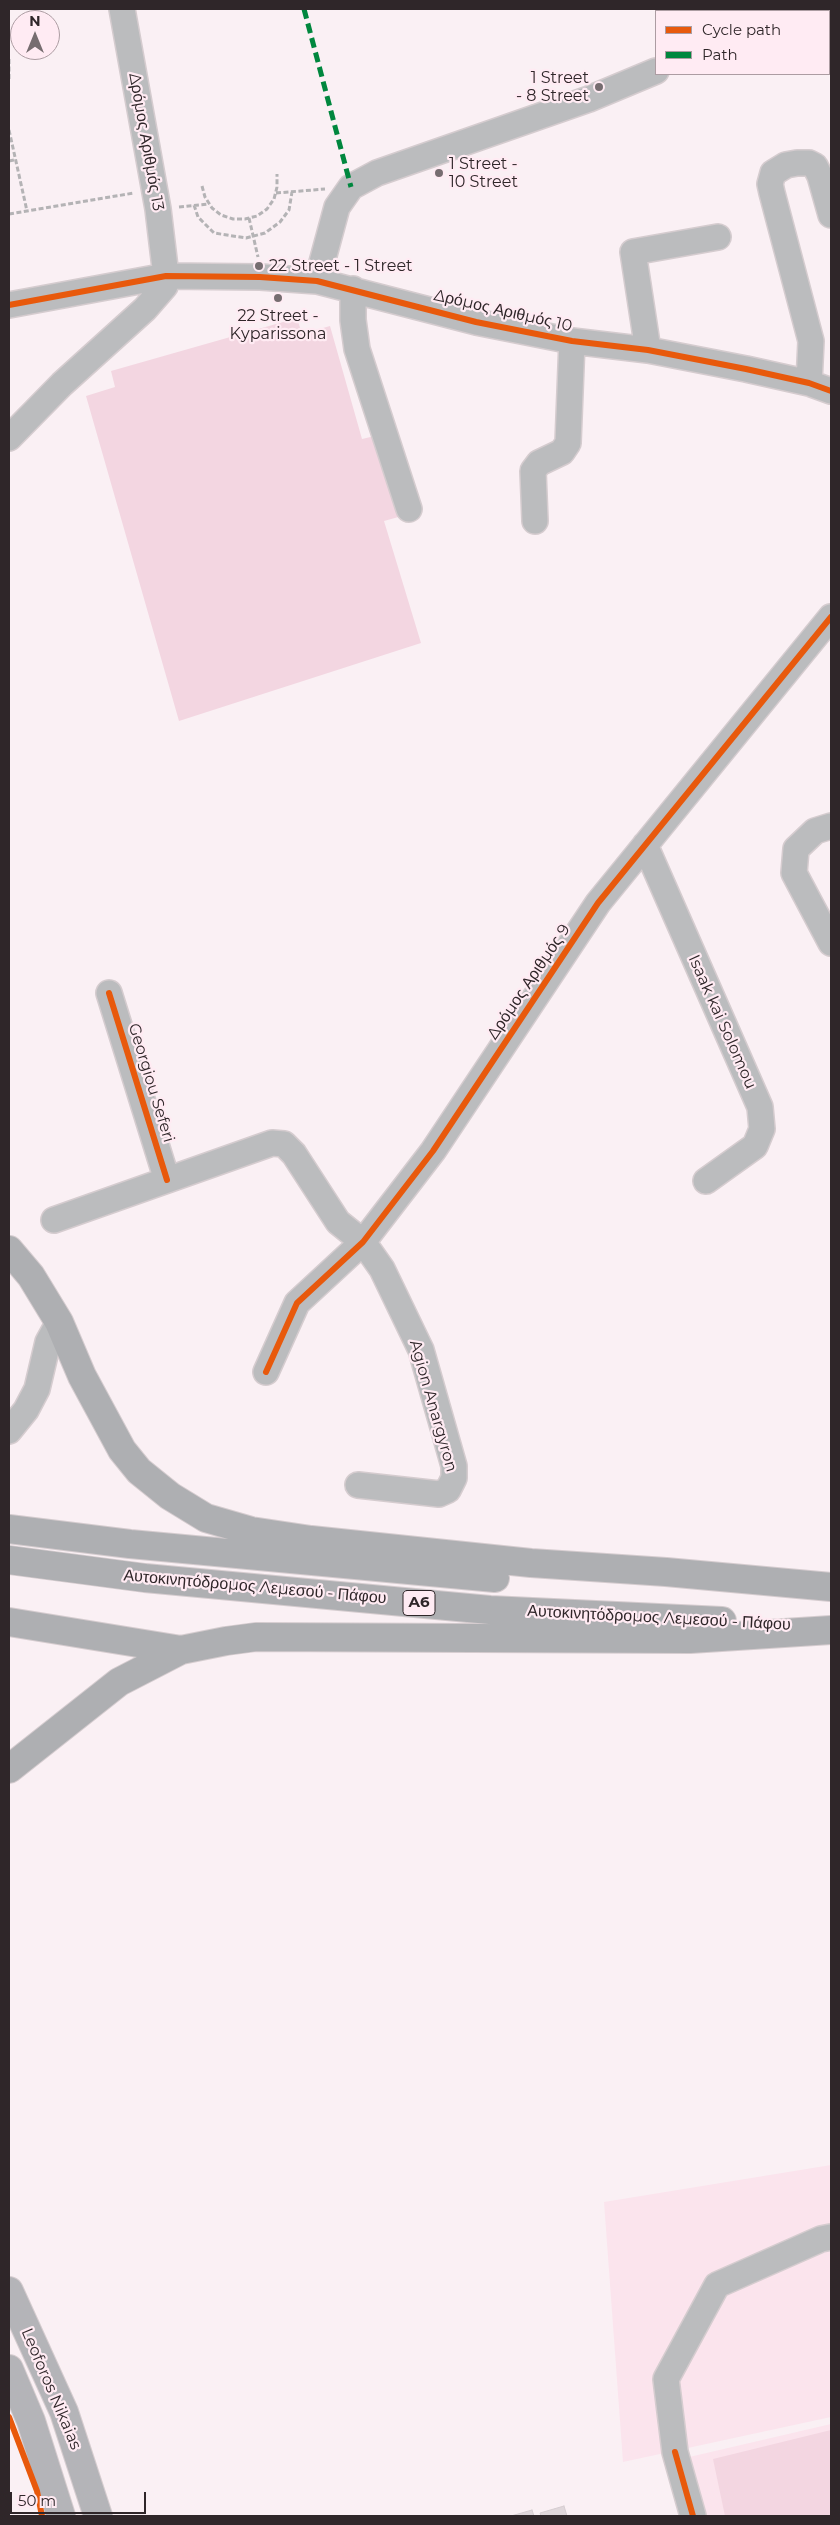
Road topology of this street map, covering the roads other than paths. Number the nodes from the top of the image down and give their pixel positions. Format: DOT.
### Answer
graph roads {
  1 [pos="122,9"];
  2 [pos="655,71"];
  3 [pos="831,215"];
  4 [pos="718,237"];
  5 [pos="166,276"];
  6 [pos="317,280"];
  7 [pos="353,289"];
  8 [pos="9,305"];
  9 [pos="821,339"];
  10 [pos="572,341"];
  11 [pos="648,350"];
  12 [pos="820,387"];
  13 [pos="9,438"];
  14 [pos="409,509"];
  15 [pos="535,521"];
  16 [pos="831,617"];
  17 [pos="831,826"];
  18 [pos="645,845"];
  19 [pos="831,943"];
  20 [pos="109,993"];
  21 [pos="167,1180"];
  22 [pos="706,1181"];
  23 [pos="54,1220"];
  24 [pos="363,1242"];
  25 [pos="9,1250"];
  26 [pos="59,1322"];
  27 [pos="266,1372"];
  28 [pos="9,1431"];
  29 [pos="358,1485"];
  30 [pos="9,1529"];
  31 [pos="9,1560"];
  32 [pos="831,1588"];
  33 [pos="9,1622"];
  34 [pos="831,1629"];
  35 [pos="181,1650"];
  36 [pos="9,1769"];
  37 [pos="831,2237"];
  38 [pos="9,2291"];
  39 [pos="9,2369"];
  40 [pos="57,2512"];
  41 [pos="98,2516"];
  42 [pos="693,2516"];
  1 -- 5 [label="street, Δρόμος Αριθμός 13"];
  2 -- 6 [label="street"];
  3 -- 9 [label="street"];
  4 -- 11 [label="street"];
  5 -- 6 [label="street, Δρόμος Αριθμός 10"];
  5 -- 8 [label="street, Δρόμος Αριθμός 10"];
  5 -- 13 [label="street"];
  6 -- 7 [label="street, Δρόμος Αριθμός 10"];
  7 -- 10 [label="street, Δρόμος Αριθμός 10"];
  7 -- 14 [label="street"];
  9 -- 12 [label="street"];
  10 -- 11 [label="street, Δρόμος Αριθμός 10"];
  10 -- 15 [label="street"];
  11 -- 12 [label="street, Δρόμος Αριθμός 10"];
  16 -- 18 [label="street, Δρόμος Αριθμός 9"];
  17 -- 19 [label="street"];
  18 -- 22 [label="street, Isaak kai Solomou"];
  18 -- 24 [label="street, Δρόμος Αριθμός 9"];
  20 -- 21 [label="street, Georgiou Seferi"];
  21 -- 23 [label="street"];
  21 -- 24 [label="street, Agion Anargyron"];
  24 -- 27 [label="street, Δρόμος Αριθμός 9"];
  24 -- 29 [label="street, Agion Anargyron"];
  25 -- 26 [label="highway"];
  26 -- 28 [label="street"];
  26 -- 32 [label="highway"];
  30 -- 32 [label="highway, Αυτοκινητόδρομος Λεμεσού - Πάφου / A6"];
  31 -- 34 [label="highway, Αυτοκινητόδρομος Λεμεσού - Πάφου / A6"];
  33 -- 35 [label="highway"];
  34 -- 35 [label="highway"];
  35 -- 36 [label="highway"];
  37 -- 42 [label="street"];
  38 -- 41 [label="main road, Leoforos Nikaias"];
  39 -- 40 [label="main road, Leoforos Nikaias"];
}
